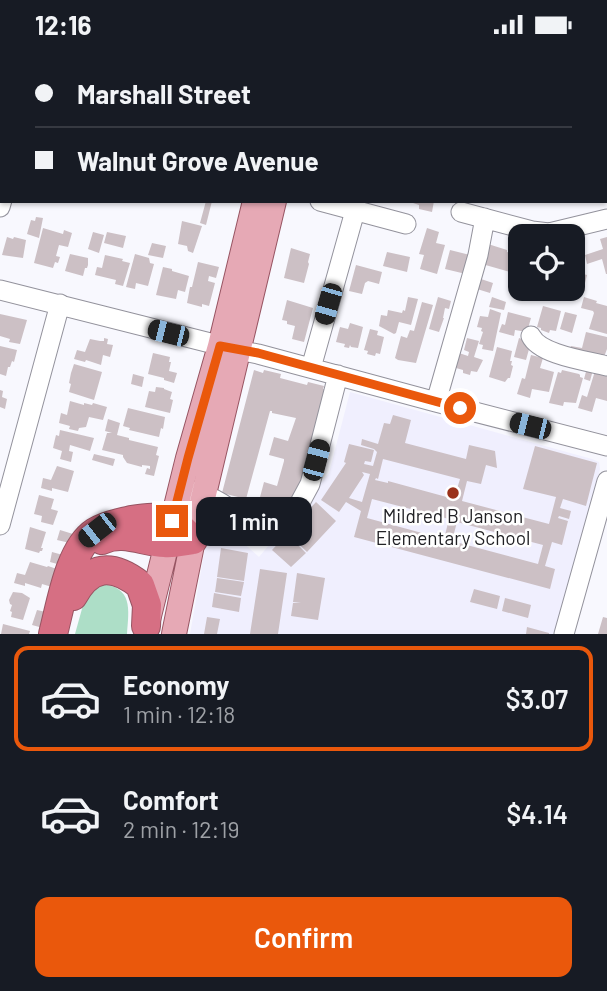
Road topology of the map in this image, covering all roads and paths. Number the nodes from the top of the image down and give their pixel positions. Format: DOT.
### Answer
graph roads {
  1 [pos="255,203"];
  2 [pos="273,203"];
  3 [pos="327,203"];
  4 [pos="355,211"];
  5 [pos="461,212"];
  6 [pos="485,218"];
  7 [pos="607,219"];
  8 [pos="406,225"];
  9 [pos="0,290"];
  10 [pos="60,305"];
  11 [pos="531,336"];
  12 [pos="229,348"];
  13 [pos="607,366"];
  14 [pos="310,367"];
  15 [pos="338,375"];
  16 [pos="436,402"];
  17 [pos="607,446"];
  18 [pos="607,481"];
  19 [pos="192,491"];
  20 [pos="0,525"];
  21 [pos="177,535"];
  22 [pos="73,596"];
  23 [pos="146,630"];
  24 [pos="53,634"];
  25 [pos="63,634"];
  26 [pos="174,634"];
  27 [pos="564,634"];
  1 -- 12 [label="main road"];
  2 -- 12 [label="main road"];
  3 -- 4 [label="street"];
  4 -- 8 [label="street"];
  4 -- 14 [label="street"];
  5 -- 6 [label="street"];
  6 -- 7 [label="street"];
  6 -- 16 [label="street"];
  9 -- 10 [label="street"];
  10 -- 12 [label="street"];
  10 -- 20 [label="street"];
  11 -- 13 [label="street"];
  12 -- 14 [label="street"];
  12 -- 19 [label="main road"];
  14 -- 15 [label="street"];
  15 -- 16 [label="street"];
  15 -- 19 [label="street"];
  16 -- 17 [label="street"];
  18 -- 27 [label="street"];
  19 -- 21 [label="main road"];
  21 -- 22 [label="highway"];
  21 -- 23 [label="main road"];
  21 -- 24 [label="highway"];
  21 -- 26 [label="main road"];
  22 -- 23 [label="highway"];
  22 -- 25 [label="highway"];
}
